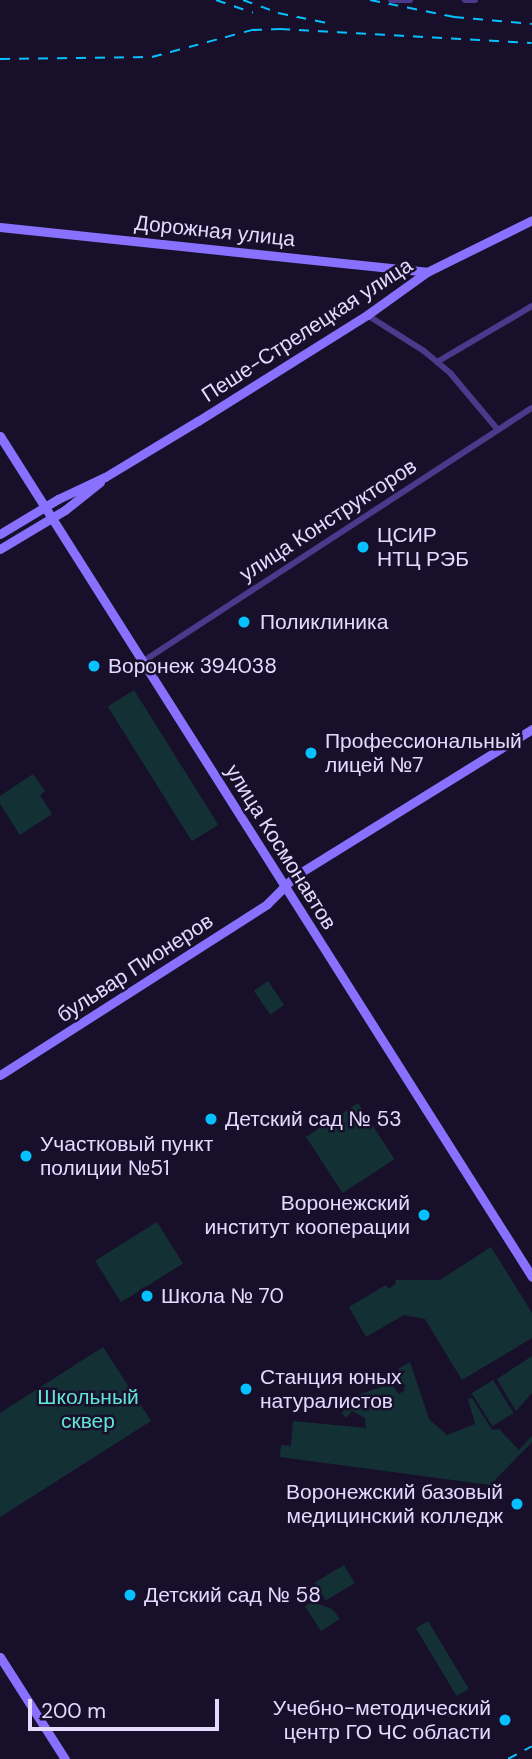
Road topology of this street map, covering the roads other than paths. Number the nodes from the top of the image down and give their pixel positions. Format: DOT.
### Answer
graph roads {
  1 [pos="391,0"];
  2 [pos="410,0"];
  3 [pos="465,0"];
  4 [pos="475,0"];
  5 [pos="532,220"];
  6 [pos="0,226"];
  7 [pos="427,272"];
  8 [pos="532,306"];
  9 [pos="367,315"];
  10 [pos="437,362"];
  11 [pos="532,408"];
  12 [pos="498,430"];
  13 [pos="0,436"];
  14 [pos="105,477"];
  15 [pos="44,507"];
  16 [pos="52,518"];
  17 [pos="0,534"];
  18 [pos="0,549"];
  19 [pos="142,662"];
  20 [pos="532,729"];
  21 [pos="286,885"];
  22 [pos="0,1075"];
  23 [pos="532,1277"];
  24 [pos="0,1657"];
  25 [pos="65,1759"];
  1 -- 2 [label="street"];
  3 -- 4 [label="street"];
  5 -- 7 [label="street, Пеше-Стрелецкая улица"];
  6 -- 7 [label="street, Дорожная улица"];
  7 -- 9 [label="street, Пеше-Стрелецкая улица"];
  8 -- 10 [label="street"];
  9 -- 10 [label="street"];
  9 -- 14 [label="street, Пеше-Стрелецкая улица"];
  10 -- 12 [label="street"];
  11 -- 12 [label="street, улица Конструкторов"];
  12 -- 19 [label="street, улица Конструкторов"];
  13 -- 15 [label="street, улица Космонавтов"];
  14 -- 15 [label="street, Пеше-Стрелецкая улица"];
  14 -- 16 [label="street, Пеше-Стрелецкая улица"];
  15 -- 16 [label="street, улица Космонавтов"];
  15 -- 17 [label="street, Пеше-Стрелецкая улица"];
  16 -- 18 [label="street, Пеше-Стрелецкая улица"];
  16 -- 19 [label="street, улица Космонавтов"];
  19 -- 21 [label="street, улица Космонавтов"];
  20 -- 21 [label="street, бульвар Пионеров"];
  21 -- 22 [label="street, бульвар Пионеров"];
  21 -- 23 [label="street, улица Космонавтов"];
  24 -- 25 [label="street"];
}
